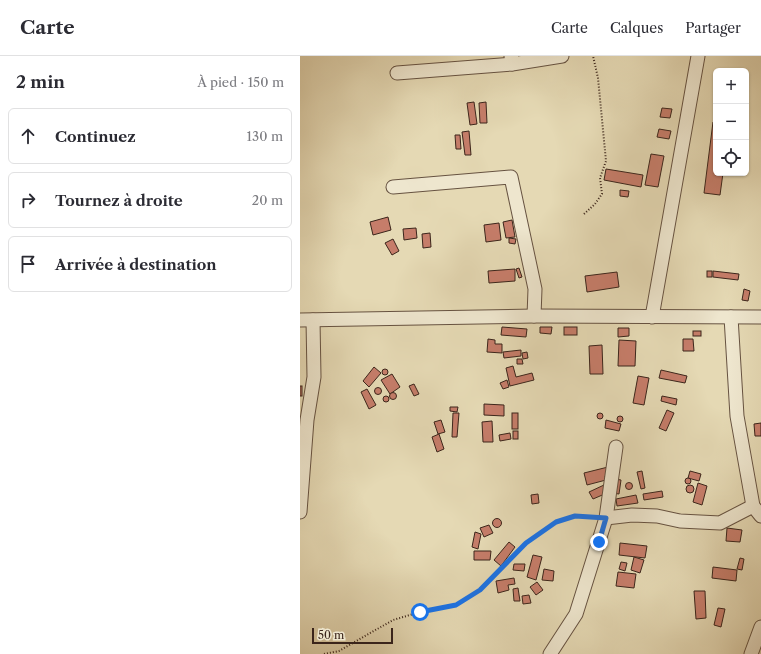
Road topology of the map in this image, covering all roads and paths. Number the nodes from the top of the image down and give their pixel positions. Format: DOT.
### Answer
graph roads {
  1 [pos="562,56"];
  2 [pos="593,56"];
  3 [pos="698,56"];
  4 [pos="511,60"];
  5 [pos="397,73"];
  6 [pos="393,187"];
  7 [pos="584,214"];
  8 [pos="534,316"];
  9 [pos="652,317"];
  10 [pos="731,317"];
  11 [pos="761,317"];
  12 [pos="306,320"];
  13 [pos="616,447"];
  14 [pos="303,451"];
  15 [pos="757,511"];
  16 [pos="300,512"];
  17 [pos="606,518"];
  18 [pos="761,628"];
  19 [pos="324,654"];
  20 [pos="550,654"];
  21 [pos="751,654"];
  1 -- 4 [label="street"];
  2 -- 7 [label="path"];
  3 -- 9 [label="street"];
  4 -- 5 [label="street"];
  6 -- 8 [label="street"];
  8 -- 9 [label="street"];
  8 -- 12 [label="street"];
  9 -- 10 [label="street"];
  10 -- 11 [label="street"];
  10 -- 15 [label="street"];
  12 -- 14 [label="street"];
  13 -- 17 [label="street"];
  14 -- 16 [label="street"];
  15 -- 17 [label="street"];
  17 -- 19 [label="path"];
  17 -- 20 [label="street"];
  18 -- 21 [label="street"];
}
